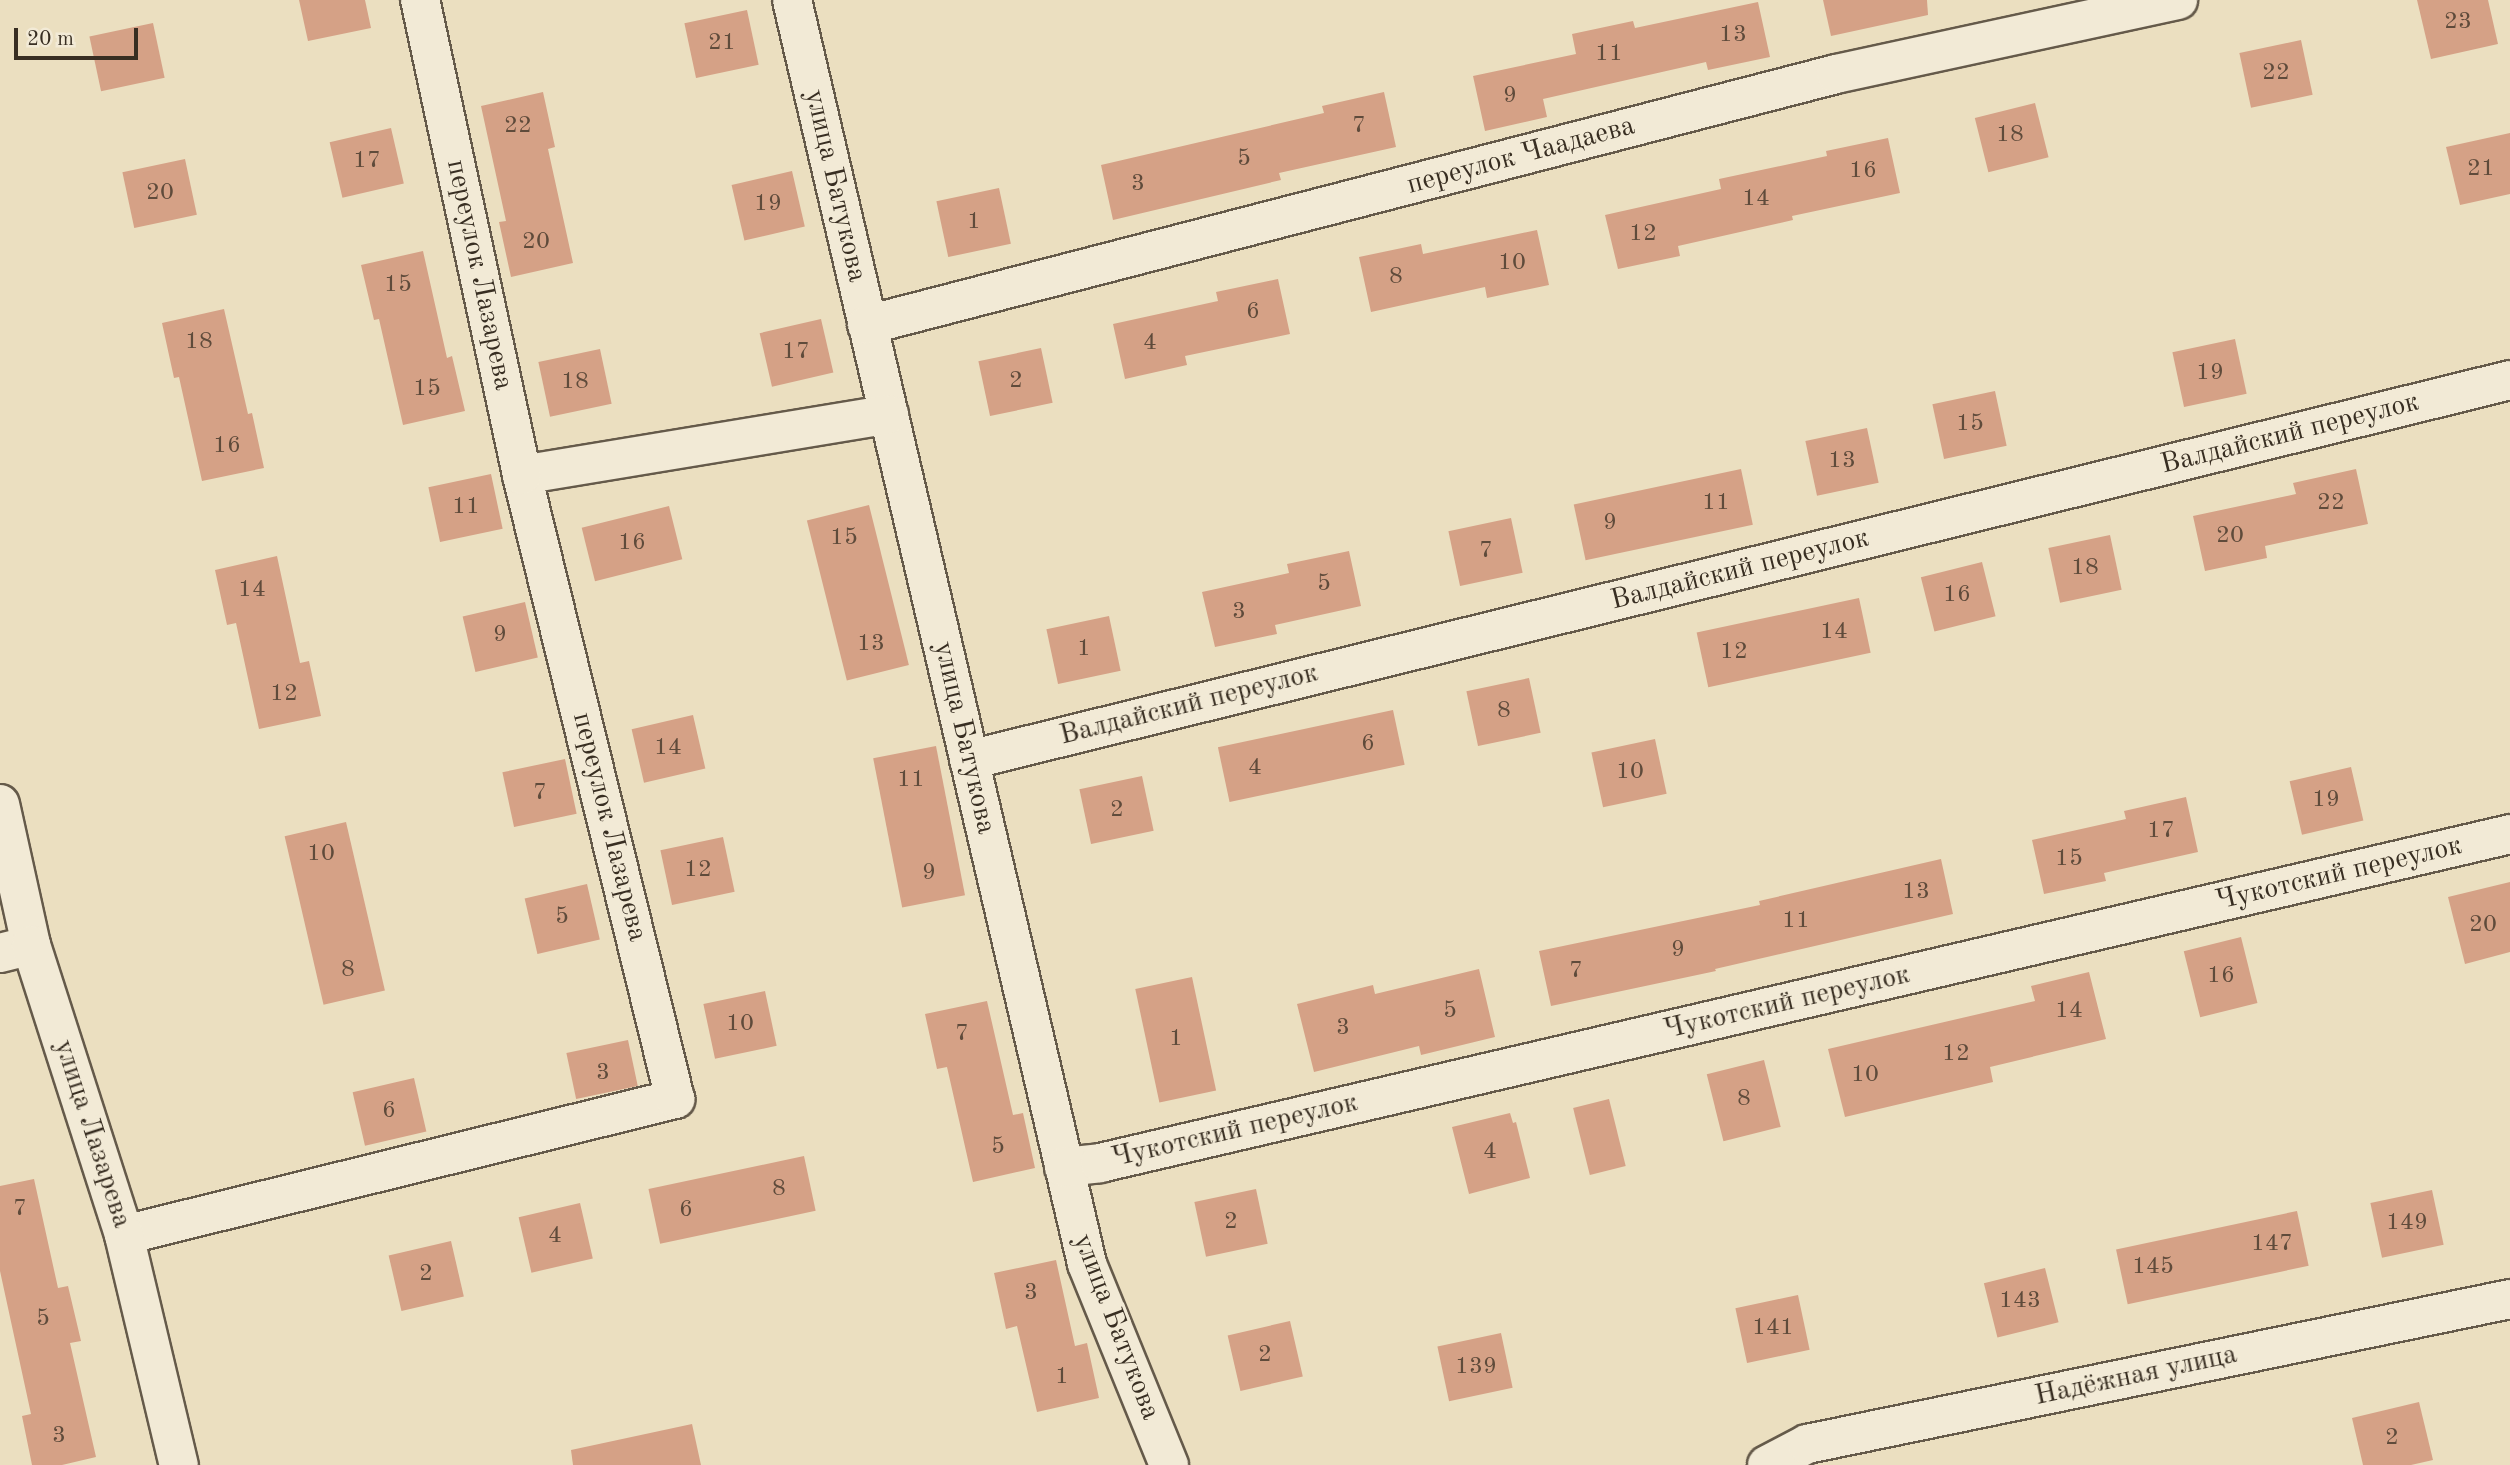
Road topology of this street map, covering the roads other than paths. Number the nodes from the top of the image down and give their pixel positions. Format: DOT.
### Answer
graph roads {
  1 [pos="420,0"];
  2 [pos="792,0"];
  3 [pos="2178,0"];
  4 [pos="867,325"];
  5 [pos="2510,380"];
  6 [pos="888,414"];
  7 [pos="522,475"];
  8 [pos="969,760"];
  9 [pos="0,804"];
  10 [pos="2510,834"];
  11 [pos="15,949"];
  12 [pos="1064,1167"];
  13 [pos="124,1235"];
  14 [pos="2510,1299"];
  15 [pos="179,1465"];
  16 [pos="1169,1465"];
  17 [pos="1767,1465"];
  1 -- 7 [label="street, переулок Лазарева"];
  2 -- 4 [label="street, улица Батукова"];
  3 -- 4 [label="street, переулок Чаадаева"];
  4 -- 6 [label="street, улица Батукова"];
  5 -- 8 [label="street, Валдайский переулок"];
  6 -- 7 [label="street"];
  6 -- 8 [label="street, улица Батукова"];
  7 -- 13 [label="street, переулок Лазарева"];
  8 -- 12 [label="street, улица Батукова"];
  9 -- 11 [label="street, улица Лазарева"];
  10 -- 12 [label="street, Чукотский переулок"];
  11 -- 13 [label="street, улица Лазарева"];
  12 -- 16 [label="street, улица Батукова"];
  13 -- 15 [label="street, улица Лазарева"];
  14 -- 17 [label="street, Надёжная улица"];
}
